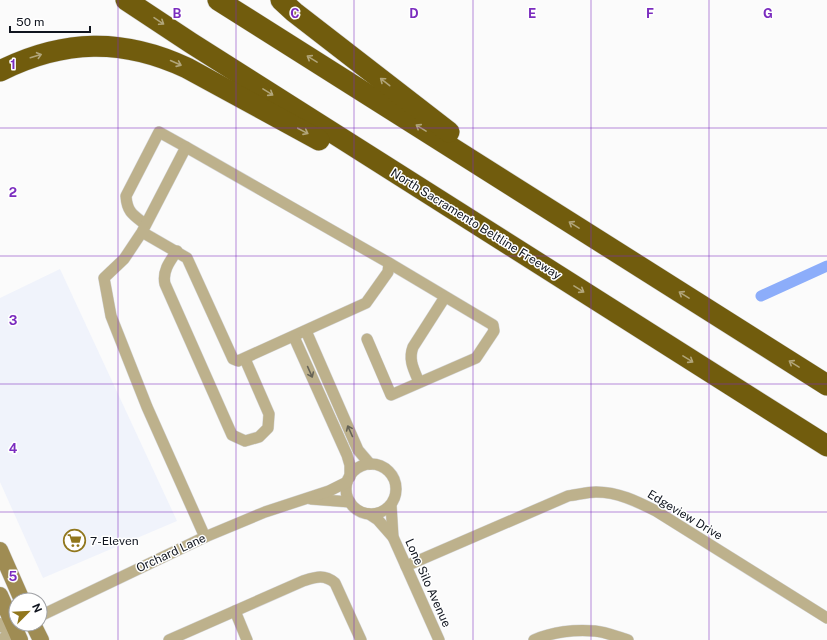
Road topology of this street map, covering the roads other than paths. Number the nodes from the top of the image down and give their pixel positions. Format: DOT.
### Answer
graph roads {
  1 [pos="126,0"];
  2 [pos="218,0"];
  3 [pos="281,0"];
  4 [pos="0,71"];
  5 [pos="186,147"];
  6 [pos="549,209"];
  7 [pos="144,228"];
  8 [pos="485,230"];
  9 [pos="177,251"];
  10 [pos="389,263"];
  11 [pos="445,297"];
  12 [pos="306,331"];
  13 [pos="294,337"];
  14 [pos="367,339"];
  15 [pos="245,359"];
  16 [pos="419,382"];
  17 [pos="827,385"];
  18 [pos="827,446"];
  19 [pos="370,464"];
  20 [pos="349,480"];
  21 [pos="306,499"];
  22 [pos="350,502"];
  23 [pos="391,505"];
  24 [pos="369,514"];
  25 [pos="205,537"];
  26 [pos="393,537"];
  27 [pos="0,550"];
  28 [pos="406,566"];
  29 [pos="18,592"];
  30 [pos="0,595"];
  31 [pos="234,611"];
  32 [pos="48,612"];
  33 [pos="8,614"];
  34 [pos="827,618"];
  35 [pos="11,632"];
  36 [pos="4,640"];
  37 [pos="169,640"];
  38 [pos="247,640"];
  39 [pos="361,640"];
  40 [pos="439,640"];
  41 [pos="534,640"];
  42 [pos="628,640"];
  1 -- 8 [label="highway, North Sacramento Beltline Freeway, one-way"];
  6 -- 2 [label="highway, one-way"];
  6 -- 3 [label="highway, one-way"];
  4 -- 8 [label="highway, one-way"];
  5 -- 7 [label="street"];
  5 -- 7 [label="street"];
  5 -- 10 [label="street"];
  17 -- 6 [label="highway, one-way"];
  7 -- 9 [label="street"];
  7 -- 25 [label="street"];
  8 -- 18 [label="highway, North Sacramento Beltline Freeway, one-way"];
  9 -- 15 [label="street"];
  9 -- 15 [label="street"];
  10 -- 11 [label="street"];
  10 -- 12 [label="street"];
  11 -- 16 [label="street"];
  11 -- 16 [label="street"];
  12 -- 13 [label="street"];
  19 -- 12 [label="street, one-way"];
  13 -- 15 [label="street"];
  13 -- 20 [label="street, one-way"];
  14 -- 16 [label="street"];
  19 -- 20 [label="street"];
  19 -- 23 [label="street"];
  20 -- 21 [label="street, Orchard Lane"];
  20 -- 22 [label="street"];
  21 -- 22 [label="street, Orchard Lane"];
  21 -- 25 [label="street, Orchard Lane"];
  22 -- 24 [label="street"];
  23 -- 24 [label="street"];
  23 -- 26 [label="street, Lone Silo Avenue"];
  24 -- 26 [label="street, Lone Silo Avenue"];
  25 -- 32 [label="street, Orchard Lane"];
  26 -- 28 [label="street, Lone Silo Avenue"];
  27 -- 29 [label="main road"];
  28 -- 34 [label="street, Edgeview Drive"];
  28 -- 40 [label="street, Lone Silo Avenue"];
  30 -- 33 [label="main road"];
  31 -- 37 [label="street"];
  31 -- 38 [label="street"];
  31 -- 39 [label="street"];
  35 -- 36 [label="street"];
  41 -- 42 [label="street"];
}
